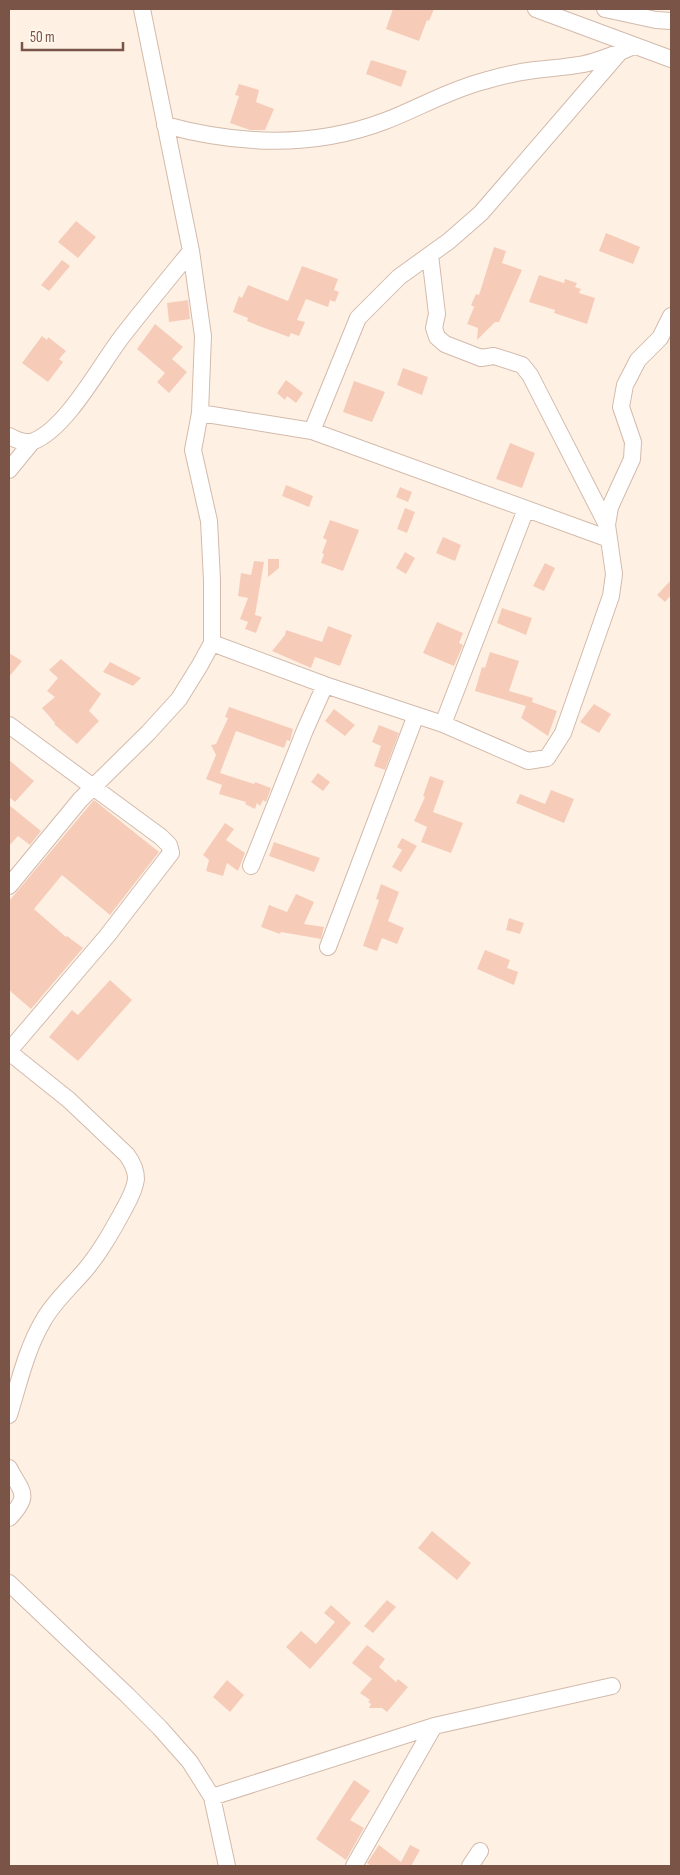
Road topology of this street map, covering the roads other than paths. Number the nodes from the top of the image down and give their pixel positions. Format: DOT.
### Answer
graph roads {
  1 [pos="142,9"];
  2 [pos="536,9"];
  3 [pos="604,9"];
  4 [pos="561,12"];
  5 [pos="671,21"];
  6 [pos="634,46"];
  7 [pos="619,53"];
  8 [pos="671,59"];
  9 [pos="165,125"];
  10 [pos="191,251"];
  11 [pos="430,255"];
  12 [pos="671,316"];
  13 [pos="200,413"];
  14 [pos="312,431"];
  15 [pos="9,436"];
  16 [pos="32,442"];
  17 [pos="9,470"];
  18 [pos="526,509"];
  19 [pos="608,532"];
  20 [pos="212,643"];
  21 [pos="325,684"];
  22 [pos="416,715"];
  23 [pos="443,724"];
  24 [pos="9,725"];
  25 [pos="93,788"];
  26 [pos="251,866"];
  27 [pos="9,886"];
  28 [pos="328,947"];
  29 [pos="9,1051"];
  30 [pos="9,1414"];
  31 [pos="9,1468"];
  32 [pos="9,1518"];
  33 [pos="9,1583"];
  34 [pos="612,1686"];
  35 [pos="434,1726"];
  36 [pos="212,1797"];
  37 [pos="480,1851"];
  38 [pos="227,1866"];
  39 [pos="354,1866"];
  40 [pos="470,1866"];
  1 -- 9 [label="street"];
  2 -- 4 [label="street"];
  3 -- 5 [label="street"];
  4 -- 6 [label="street"];
  6 -- 7 [label="street"];
  6 -- 8 [label="street"];
  7 -- 9 [label="street"];
  7 -- 11 [label="street"];
  9 -- 10 [label="street"];
  10 -- 13 [label="street"];
  10 -- 16 [label="street"];
  11 -- 14 [label="street"];
  11 -- 19 [label="street"];
  12 -- 19 [label="street"];
  13 -- 14 [label="street"];
  13 -- 20 [label="street"];
  14 -- 18 [label="street"];
  15 -- 16 [label="street"];
  16 -- 17 [label="street"];
  18 -- 19 [label="street"];
  18 -- 23 [label="street"];
  19 -- 23 [label="street"];
  20 -- 21 [label="street"];
  20 -- 25 [label="street"];
  21 -- 22 [label="street"];
  21 -- 26 [label="street"];
  22 -- 23 [label="street"];
  22 -- 28 [label="street"];
  24 -- 25 [label="street"];
  25 -- 27 [label="street"];
  25 -- 29 [label="street"];
  29 -- 30 [label="street"];
  31 -- 32 [label="street"];
  33 -- 36 [label="street"];
  34 -- 35 [label="street"];
  35 -- 36 [label="street"];
  35 -- 39 [label="street"];
  36 -- 38 [label="street"];
  37 -- 40 [label="street"];
}
